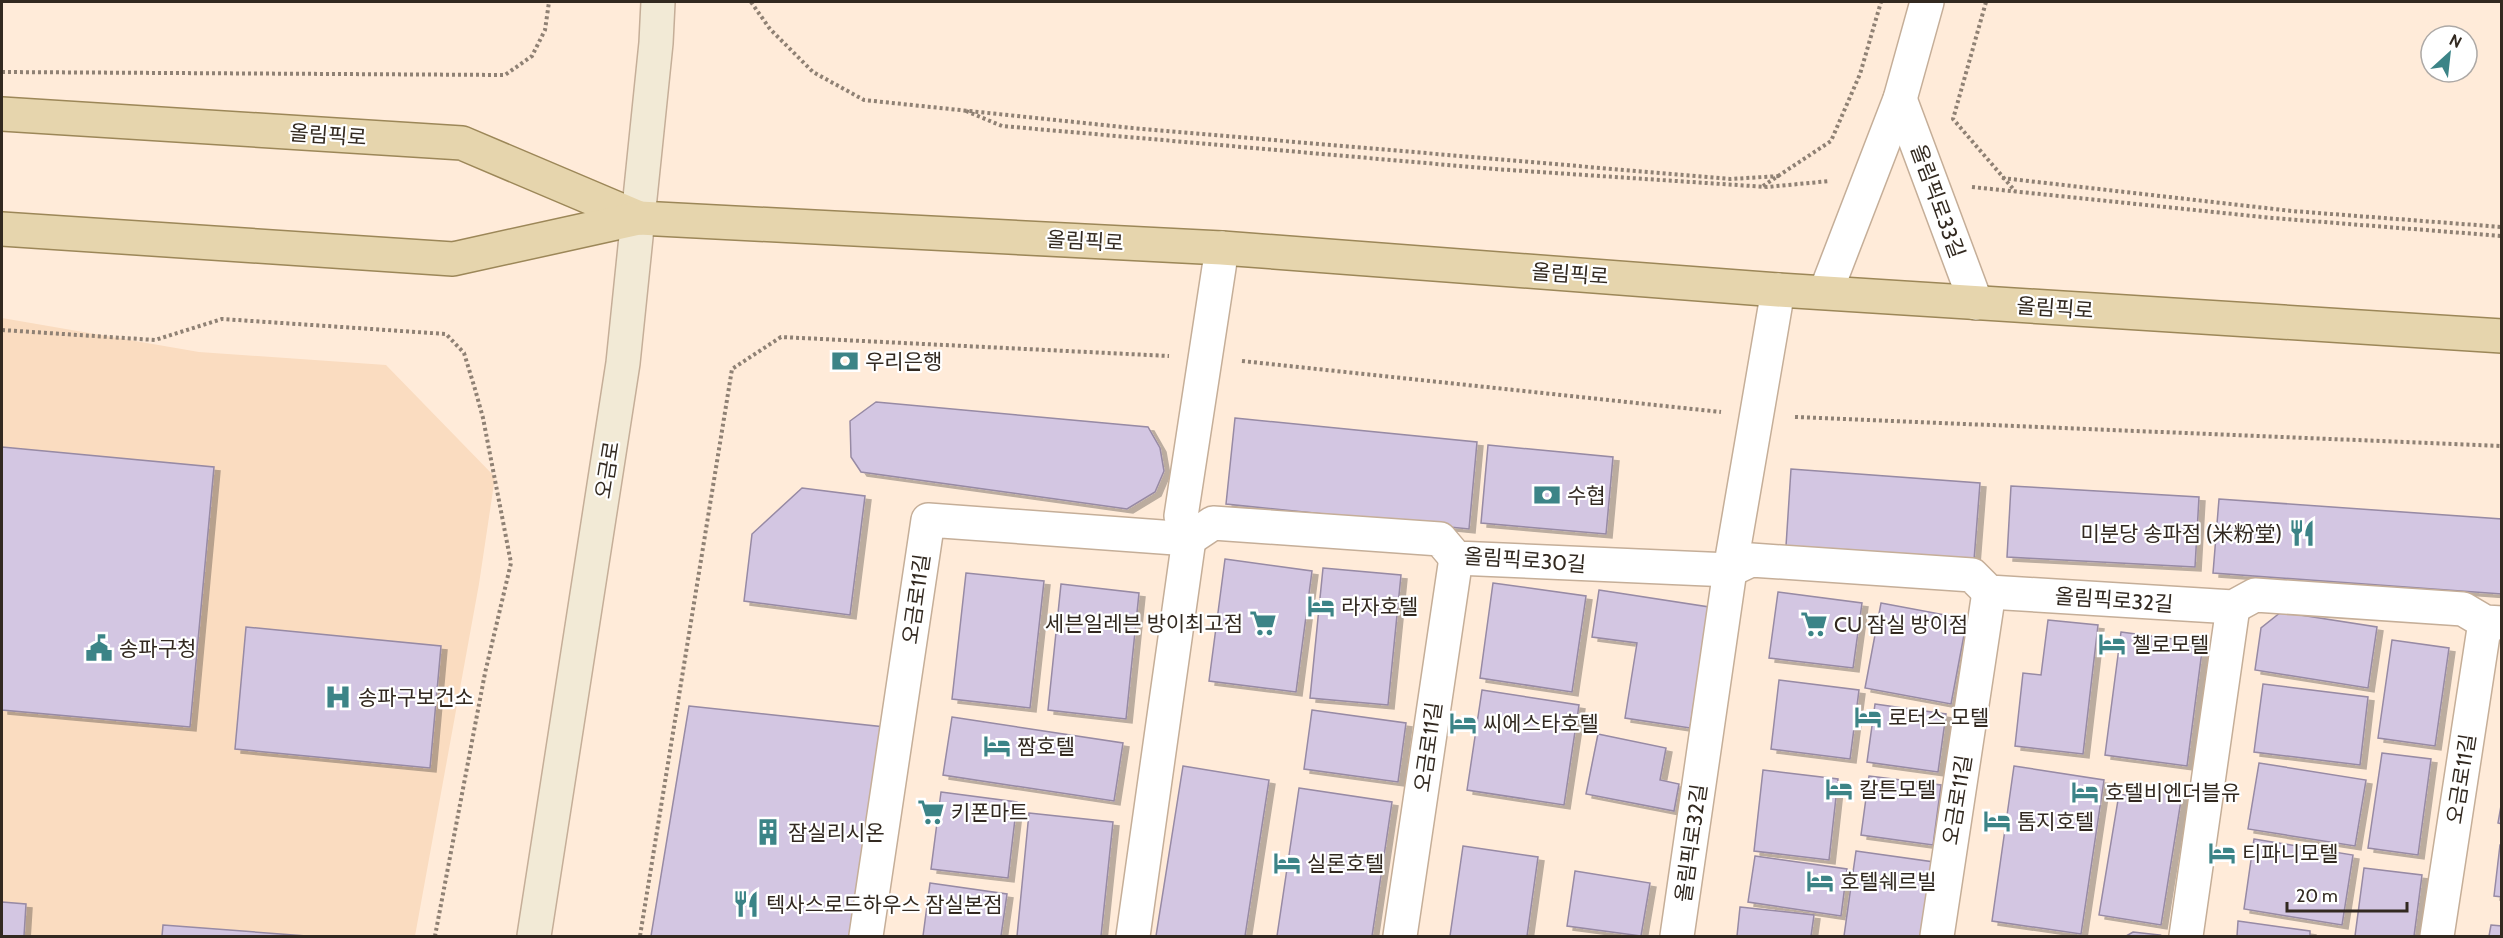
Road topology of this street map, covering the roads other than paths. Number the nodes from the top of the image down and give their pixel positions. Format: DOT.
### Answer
graph roads {
  1 [pos="658,2"];
  2 [pos="1927,2"];
  3 [pos="1900,99"];
  4 [pos="2,114"];
  5 [pos="639,218"];
  6 [pos="2,229"];
  7 [pos="1222,248"];
  8 [pos="1778,290"];
  9 [pos="1826,291"];
  10 [pos="1976,303"];
  11 [pos="2502,336"];
  12 [pos="1189,540"];
  13 [pos="1456,558"];
  14 [pos="1730,570"];
  15 [pos="1989,592"];
  16 [pos="2234,607"];
  17 [pos="2494,623"];
  18 [pos="534,936"];
  19 [pos="866,936"];
  20 [pos="1133,936"];
  21 [pos="1400,936"];
  22 [pos="1677,936"];
  23 [pos="1937,936"];
  24 [pos="2186,936"];
  25 [pos="2437,936"];
  1 -- 5 [label="main road, 오금로"];
  2 -- 3 [label="street, 올림픽로33길"];
  3 -- 9 [label="street, 올림픽로33길"];
  3 -- 10 [label="street, 올림픽로33길"];
  4 -- 5 [label="main road, 올림픽로"];
  5 -- 6 [label="main road, 올림픽로"];
  5 -- 7 [label="main road, 올림픽로"];
  5 -- 18 [label="main road, 오금로"];
  7 -- 8 [label="main road, 올림픽로"];
  7 -- 12 [label="street"];
  8 -- 9 [label="main road, 올림픽로"];
  8 -- 14 [label="street, 올림픽로32길"];
  9 -- 10 [label="main road, 올림픽로"];
  10 -- 11 [label="main road, 올림픽로"];
  12 -- 13 [label="street, 올림픽로30길"];
  12 -- 19 [label="street, 오금로11길"];
  12 -- 20 [label="street"];
  13 -- 14 [label="street, 올림픽로30길"];
  13 -- 21 [label="street, 오금로11길"];
  14 -- 15 [label="street"];
  14 -- 22 [label="street, 올림픽로32길"];
  15 -- 16 [label="street, 올림픽로32길"];
  15 -- 23 [label="street, 오금로11길"];
  16 -- 17 [label="street, 올림픽로32길"];
  16 -- 24 [label="street"];
  17 -- 25 [label="street, 오금로11길"];
}
